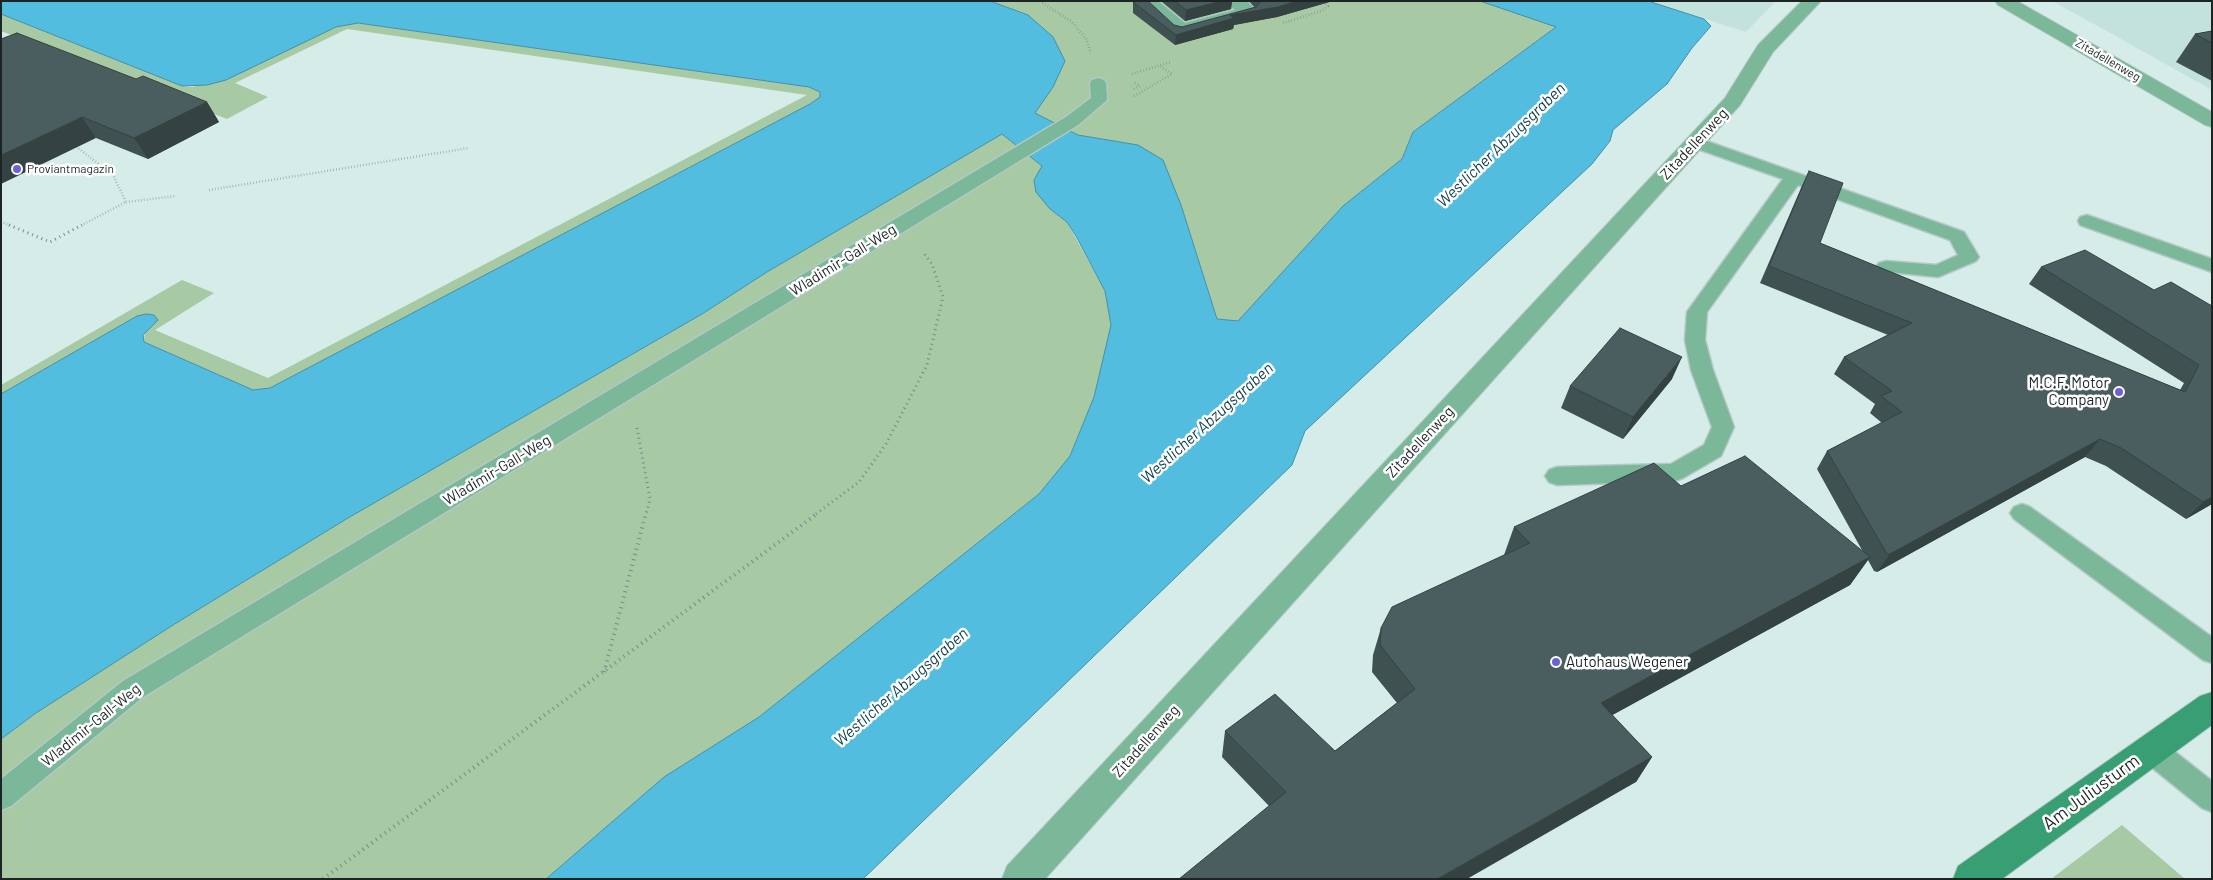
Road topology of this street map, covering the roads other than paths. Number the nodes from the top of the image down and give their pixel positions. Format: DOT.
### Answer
graph roads {
  1 [pos="1147,1"];
  2 [pos="1235,1"];
  3 [pos="1812,1"];
  4 [pos="2004,1"];
  5 [pos="1098,83"];
  6 [pos="2212,122"];
  7 [pos="1695,142"];
  8 [pos="1794,177"];
  9 [pos="2087,221"];
  10 [pos="2212,266"];
  11 [pos="1886,267"];
  12 [pos="1557,476"];
  13 [pos="2022,512"];
  14 [pos="2212,652"];
  15 [pos="2212,706"];
  16 [pos="2150,749"];
  17 [pos="1,797"];
  18 [pos="2212,799"];
  19 [pos="1020,879"];
  20 [pos="1971,879"];
  1 -- 2 [label="street"];
  3 -- 7 [label="street, Zitadellenweg"];
  4 -- 6 [label="street, Zitadellenweg"];
  5 -- 17 [label="lane, Wladimir-Gall-Weg"];
  7 -- 8 [label="lane"];
  7 -- 19 [label="street, Zitadellenweg"];
  8 -- 11 [label="lane"];
  8 -- 12 [label="lane"];
  9 -- 10 [label="lane"];
  13 -- 14 [label="lane"];
  15 -- 16 [label="main road, Am Juliusturm"];
  16 -- 18 [label="lane"];
  16 -- 20 [label="main road, Am Juliusturm"];
}
